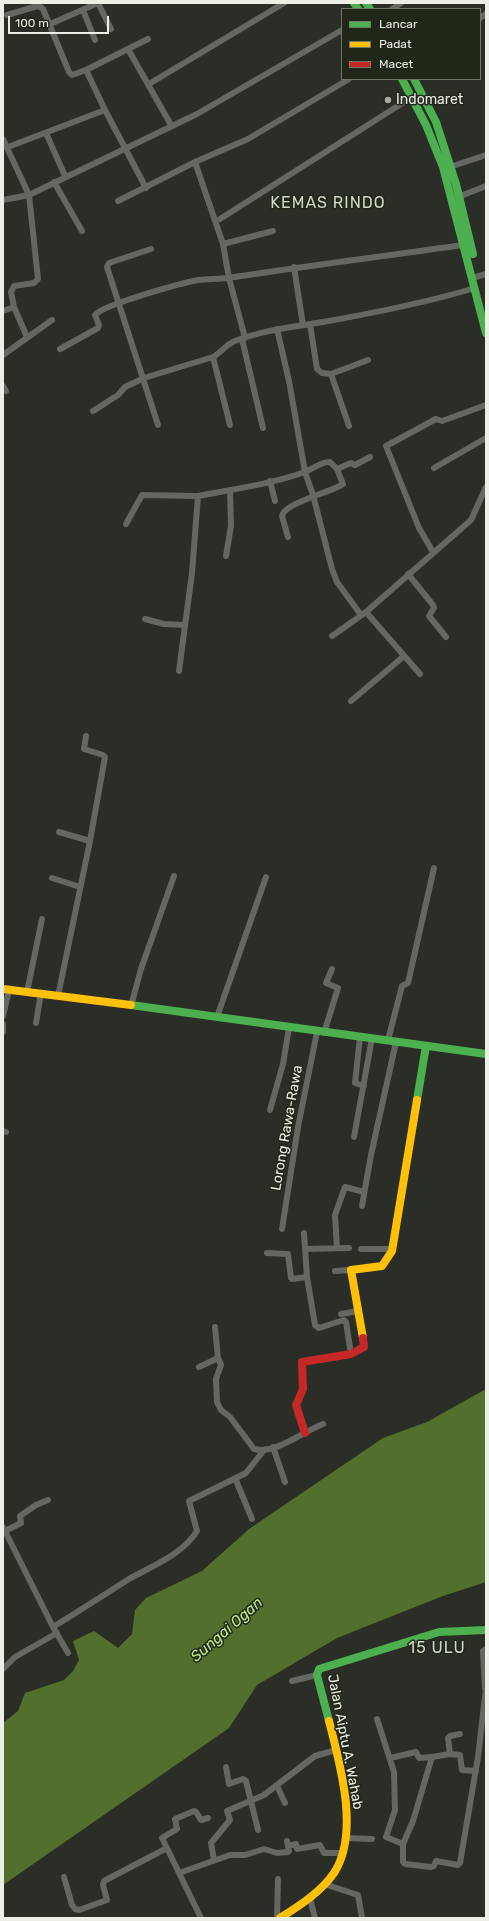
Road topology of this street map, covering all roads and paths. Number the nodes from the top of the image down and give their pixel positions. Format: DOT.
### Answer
graph roads {
  1 [pos="98,3"];
  2 [pos="284,3"];
  3 [pos="83,7"];
  4 [pos="7,15"];
  5 [pos="48,25"];
  6 [pos="111,29"];
  7 [pos="341,31"];
  8 [pos="148,39"];
  9 [pos="95,40"];
  10 [pos="128,49"];
  11 [pos="86,70"];
  12 [pos="347,80"];
  13 [pos="403,80"];
  14 [pos="415,80"];
  15 [pos="149,84"];
  16 [pos="421,92"];
  17 [pos="412,97"];
  18 [pos="105,110"];
  19 [pos="171,125"];
  20 [pos="46,133"];
  21 [pos="3,139"];
  22 [pos="8,147"];
  23 [pos="125,147"];
  24 [pos="486,155"];
  25 [pos="196,162"];
  26 [pos="450,167"];
  27 [pos="65,176"];
  28 [pos="54,182"];
  29 [pos="486,186"];
  30 [pos="146,188"];
  31 [pos="29,194"];
  32 [pos="456,198"];
  33 [pos="3,200"];
  34 [pos="118,201"];
  35 [pos="220,219"];
  36 [pos="82,231"];
  37 [pos="273,231"];
  38 [pos="223,244"];
  39 [pos="464,245"];
  40 [pos="151,249"];
  41 [pos="294,267"];
  42 [pos="479,276"];
  43 [pos="228,278"];
  44 [pos="474,288"];
  45 [pos="118,303"];
  46 [pos="486,304"];
  47 [pos="14,307"];
  48 [pos="3,311"];
  49 [pos="52,320"];
  50 [pos="307,325"];
  51 [pos="277,329"];
  52 [pos="486,333"];
  53 [pos="27,337"];
  54 [pos="244,339"];
  55 [pos="60,349"];
  56 [pos="3,355"];
  57 [pos="213,357"];
  58 [pos="368,360"];
  59 [pos="331,374"];
  60 [pos="144,378"];
  61 [pos="486,405"];
  62 [pos="93,411"];
  63 [pos="158,425"];
  64 [pos="230,425"];
  65 [pos="349,426"];
  66 [pos="264,428"];
  67 [pos="486,438"];
  68 [pos="370,458"];
  69 [pos="434,468"];
  70 [pos="337,469"];
  71 [pos="305,472"];
  72 [pos="270,481"];
  73 [pos="486,487"];
  74 [pos="230,490"];
  75 [pos="313,495"];
  76 [pos="198,496"];
  77 [pos="275,501"];
  78 [pos="126,524"];
  79 [pos="288,537"];
  80 [pos="433,552"];
  81 [pos="226,556"];
  82 [pos="408,574"];
  83 [pos="363,613"];
  84 [pos="145,619"];
  85 [pos="185,625"];
  86 [pos="332,636"];
  87 [pos="446,637"];
  88 [pos="404,656"];
  89 [pos="179,672"];
  90 [pos="420,674"];
  91 [pos="351,701"];
  92 [pos="86,736"];
  93 [pos="59,832"];
  94 [pos="90,841"];
  95 [pos="434,868"];
  96 [pos="174,876"];
  97 [pos="266,877"];
  98 [pos="52,878"];
  99 [pos="80,887"];
  100 [pos="42,919"];
  101 [pos="332,969"];
  102 [pos="6,989"];
  103 [pos="27,992"];
  104 [pos="41,993"];
  105 [pos="58,996"];
  106 [pos="131,1006"];
  107 [pos="3,1016"];
  108 [pos="217,1017"];
  109 [pos="36,1023"];
  110 [pos="3,1024"];
  111 [pos="289,1028"];
  112 [pos="3,1032"];
  113 [pos="320,1032"];
  114 [pos="360,1037"];
  115 [pos="372,1038"];
  116 [pos="392,1041"];
  117 [pos="426,1046"];
  118 [pos="486,1054"];
  119 [pos="364,1086"];
  120 [pos="270,1110"];
  121 [pos="354,1137"];
  122 [pos="364,1192"];
  123 [pos="362,1206"];
  124 [pos="282,1229"];
  125 [pos="304,1233"];
  126 [pos="337,1248"];
  127 [pos="349,1248"];
  128 [pos="305,1249"];
  129 [pos="361,1249"];
  130 [pos="392,1249"];
  131 [pos="267,1253"];
  132 [pos="351,1270"];
  133 [pos="335,1271"];
  134 [pos="307,1277"];
  135 [pos="358,1311"];
  136 [pos="341,1314"];
  137 [pos="215,1327"];
  138 [pos="351,1354"];
  139 [pos="218,1358"];
  140 [pos="199,1367"];
  141 [pos="323,1424"];
  142 [pos="305,1433"];
  143 [pos="273,1447"];
  144 [pos="264,1450"];
  145 [pos="235,1478"];
  146 [pos="285,1482"];
  147 [pos="48,1500"];
  148 [pos="252,1519"];
  149 [pos="4,1529"];
  150 [pos="55,1630"];
  151 [pos="486,1630"];
  152 [pos="486,1649"];
  153 [pos="68,1653"];
  154 [pos="3,1669"];
  155 [pos="317,1675"];
  156 [pos="292,1681"];
  157 [pos="486,1688"];
  158 [pos="377,1719"];
  159 [pos="460,1734"];
  160 [pos="336,1750"];
  161 [pos="450,1754"];
  162 [pos="432,1757"];
  163 [pos="390,1758"];
  164 [pos="226,1767"];
  165 [pos="476,1772"];
  166 [pos="277,1786"];
  167 [pos="251,1802"];
  168 [pos="285,1803"];
  169 [pos="208,1818"];
  170 [pos="258,1830"];
  171 [pos="346,1838"];
  172 [pos="372,1839"];
  173 [pos="403,1844"];
  174 [pos="167,1848"];
  175 [pos="343,1853"];
  176 [pos="214,1860"];
  177 [pos="179,1873"];
  178 [pos="64,1877"];
  179 [pos="278,1879"];
  180 [pos="324,1884"];
  181 [pos="310,1898"];
  182 [pos="282,1917"];
  183 [pos="202,1918"];
  184 [pos="315,1918"];
  185 [pos="362,1918"];
  1 -- 3 [label="street"];
  1 -- 6 [label="street"];
  2 -- 15 [label="street"];
  3 -- 5 [label="street"];
  3 -- 9 [label="street"];
  4 -- 5 [label="street"];
  5 -- 11 [label="street"];
  7 -- 19 [label="street"];
  8 -- 10 [label="street"];
  10 -- 11 [label="street"];
  10 -- 15 [label="street"];
  11 -- 18 [label="street"];
  12 -- 25 [label="street"];
  13 -- 17 [label="main road"];
  14 -- 16 [label="main road"];
  15 -- 19 [label="street"];
  16 -- 17 [label="street"];
  16 -- 26 [label="main road"];
  17 -- 32 [label="main road"];
  17 -- 35 [label="street"];
  18 -- 20 [label="street"];
  18 -- 23 [label="street"];
  19 -- 23 [label="street"];
  20 -- 22 [label="street"];
  20 -- 27 [label="street"];
  21 -- 22 [label="street"];
  22 -- 31 [label="street"];
  23 -- 27 [label="street"];
  23 -- 30 [label="street"];
  24 -- 26 [label="street"];
  25 -- 30 [label="street"];
  25 -- 38 [label="street"];
  26 -- 32 [label="main road"];
  27 -- 28 [label="street"];
  28 -- 31 [label="street"];
  28 -- 36 [label="street"];
  29 -- 32 [label="street"];
  30 -- 34 [label="street"];
  31 -- 33 [label="street"];
  31 -- 47 [label="street"];
  32 -- 39 [label="main road"];
  32 -- 42 [label="main road"];
  37 -- 38 [label="street"];
  38 -- 43 [label="street"];
  39 -- 41 [label="street"];
  39 -- 42 [label="main road"];
  40 -- 45 [label="street"];
  41 -- 43 [label="street"];
  41 -- 50 [label="street"];
  42 -- 44 [label="main road"];
  42 -- 46 [label="main road"];
  43 -- 45 [label="street"];
  43 -- 54 [label="street"];
  44 -- 50 [label="street"];
  44 -- 52 [label="main road"];
  45 -- 55 [label="street"];
  45 -- 60 [label="street"];
  47 -- 48 [label="street"];
  47 -- 53 [label="street"];
  49 -- 53 [label="street"];
  50 -- 51 [label="street"];
  50 -- 59 [label="street"];
  51 -- 54 [label="street"];
  51 -- 71 [label="street"];
  53 -- 56 [label="street"];
  54 -- 57 [label="street"];
  54 -- 66 [label="street"];
  57 -- 60 [label="street"];
  57 -- 64 [label="street"];
  58 -- 59 [label="street"];
  59 -- 65 [label="street"];
  60 -- 62 [label="street"];
  60 -- 63 [label="street"];
  61 -- 80 [label="street"];
  67 -- 69 [label="street"];
  68 -- 70 [label="street"];
  70 -- 71 [label="street"];
  70 -- 75 [label="street"];
  71 -- 72 [label="street"];
  71 -- 75 [label="street"];
  72 -- 74 [label="street"];
  72 -- 77 [label="street"];
  73 -- 80 [label="street"];
  74 -- 76 [label="street"];
  74 -- 81 [label="street"];
  75 -- 79 [label="street"];
  75 -- 83 [label="street"];
  76 -- 78 [label="street"];
  76 -- 85 [label="street"];
  80 -- 82 [label="street"];
  82 -- 83 [label="street"];
  82 -- 87 [label="street"];
  83 -- 86 [label="street"];
  83 -- 88 [label="street"];
  84 -- 85 [label="street"];
  85 -- 89 [label="street"];
  88 -- 90 [label="street"];
  88 -- 91 [label="street"];
  92 -- 94 [label="street"];
  93 -- 94 [label="street"];
  94 -- 99 [label="street"];
  95 -- 116 [label="street"];
  96 -- 106 [label="street"];
  97 -- 108 [label="street"];
  98 -- 99 [label="street"];
  99 -- 105 [label="street"];
  100 -- 103 [label="street"];
  101 -- 113 [label="street, Lorong Rawa-Rawa"];
  102 -- 103 [label="main road"];
  102 -- 107 [label="street"];
  103 -- 104 [label="main road"];
  104 -- 105 [label="main road"];
  104 -- 109 [label="street"];
  105 -- 106 [label="main road"];
  106 -- 108 [label="main road"];
  108 -- 111 [label="main road"];
  110 -- 112 [label="street"];
  111 -- 113 [label="main road"];
  111 -- 120 [label="street"];
  113 -- 114 [label="main road"];
  113 -- 124 [label="street, Lorong Rawa-Rawa"];
  114 -- 115 [label="main road"];
  114 -- 119 [label="street"];
  115 -- 116 [label="main road"];
  115 -- 119 [label="street"];
  116 -- 117 [label="main road"];
  116 -- 122 [label="street"];
  117 -- 118 [label="main road"];
  117 -- 130 [label="main road"];
  119 -- 121 [label="street"];
  122 -- 123 [label="street"];
  122 -- 126 [label="street"];
  125 -- 128 [label="street"];
  126 -- 127 [label="street"];
  126 -- 128 [label="street"];
  128 -- 134 [label="street"];
  129 -- 130 [label="street"];
  130 -- 132 [label="main road"];
  131 -- 134 [label="street"];
  132 -- 133 [label="street"];
  132 -- 135 [label="main road"];
  134 -- 138 [label="street"];
  135 -- 136 [label="street"];
  135 -- 138 [label="main road"];
  137 -- 139 [label="street"];
  138 -- 142 [label="main road"];
  139 -- 140 [label="street"];
  139 -- 144 [label="street"];
  141 -- 142 [label="street"];
  142 -- 143 [label="street"];
  143 -- 144 [label="street"];
  143 -- 146 [label="street"];
  144 -- 145 [label="street"];
  145 -- 148 [label="street"];
  145 -- 150 [label="street"];
  147 -- 149 [label="street"];
  149 -- 150 [label="street"];
  150 -- 153 [label="street"];
  150 -- 154 [label="street"];
  151 -- 155 [label="main road, Jalan Aiptu A. Wahab"];
  152 -- 157 [label="street"];
  155 -- 156 [label="street"];
  155 -- 160 [label="main road, Jalan Aiptu A. Wahab"];
  157 -- 165 [label="street"];
  158 -- 163 [label="street"];
  159 -- 161 [label="street"];
  160 -- 166 [label="street"];
  160 -- 171 [label="main road, Jalan Aiptu A. Wahab"];
  161 -- 162 [label="street"];
  161 -- 165 [label="street"];
  162 -- 163 [label="street"];
  162 -- 173 [label="street"];
  163 -- 173 [label="street"];
  164 -- 167 [label="street"];
  165 -- 173 [label="street"];
  166 -- 167 [label="street"];
  166 -- 168 [label="street"];
  167 -- 170 [label="street"];
  167 -- 176 [label="street"];
  169 -- 174 [label="street"];
  171 -- 172 [label="street"];
  171 -- 175 [label="main road, Jalan Aiptu A. Wahab"];
  174 -- 177 [label="street"];
  174 -- 178 [label="street"];
  175 -- 176 [label="street"];
  175 -- 180 [label="main road, Jalan Aiptu A. Wahab"];
  176 -- 177 [label="street"];
  177 -- 183 [label="street"];
  179 -- 182 [label="street"];
  180 -- 181 [label="main road, Jalan Aiptu A. Wahab"];
  180 -- 185 [label="street"];
  181 -- 182 [label="main road, Jalan Aiptu A. Wahab"];
  181 -- 184 [label="street"];
}
